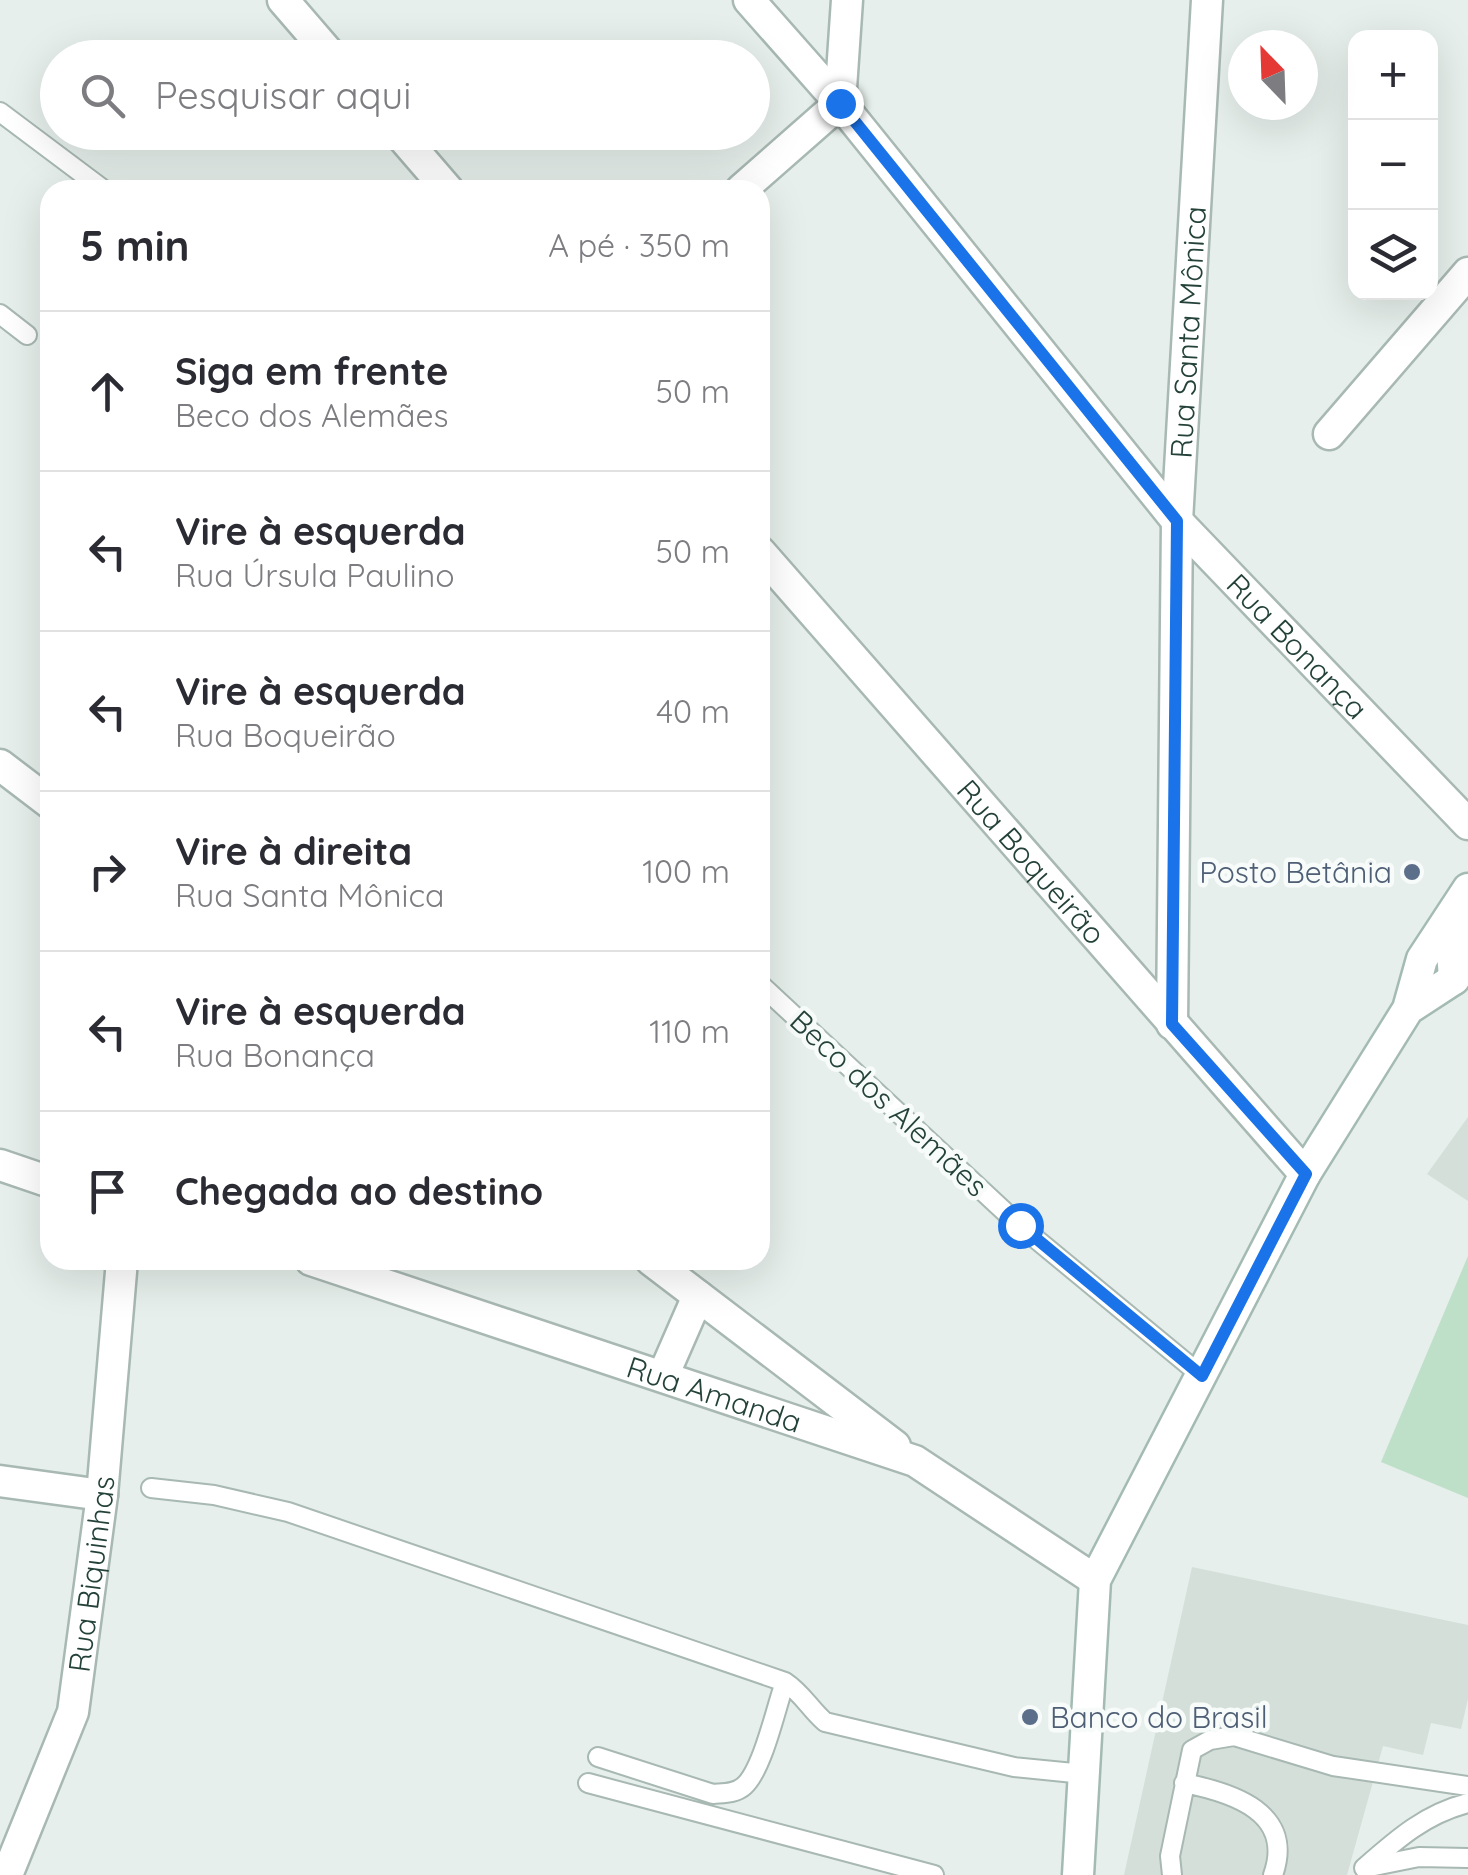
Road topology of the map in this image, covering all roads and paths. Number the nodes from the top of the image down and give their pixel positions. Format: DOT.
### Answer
graph roads {
  1 [pos="283,0"];
  2 [pos="748,0"];
  3 [pos="847,0"];
  4 [pos="1206,0"];
  5 [pos="317,40"];
  6 [pos="840,103"];
  7 [pos="0,112"];
  8 [pos="40,142"];
  9 [pos="51,150"];
  10 [pos="414,150"];
  11 [pos="91,180"];
  12 [pos="439,180"];
  13 [pos="751,180"];
  14 [pos="1468,272"];
  15 [pos="0,314"];
  16 [pos="27,335"];
  17 [pos="1328,434"];
  18 [pos="1177,521"];
  19 [pos="770,563"];
  20 [pos="0,765"];
  21 [pos="40,795"];
  22 [pos="1468,824"];
  23 [pos="1468,889"];
  24 [pos="1468,926"];
  25 [pos="1461,970"];
  26 [pos="770,993"];
  27 [pos="1408,1009"];
  28 [pos="1172,1024"];
  29 [pos="0,1165"];
  30 [pos="1306,1174"];
  31 [pos="40,1179"];
  32 [pos="121,1270"];
  33 [pos="341,1270"];
  34 [pos="663,1270"];
  35 [pos="698,1296"];
  36 [pos="663,1376"];
  37 [pos="1202,1376"];
  38 [pos="915,1461"];
  39 [pos="0,1481"];
  40 [pos="151,1488"];
  41 [pos="102,1495"];
  42 [pos="1095,1580"];
  43 [pos="785,1682"];
  44 [pos="598,1757"];
  45 [pos="1084,1774"];
  46 [pos="588,1783"];
  47 [pos="1184,1784"];
  48 [pos="1468,1786"];
  49 [pos="1468,1803"];
  50 [pos="12,1829"];
  51 [pos="1468,1858"];
  52 [pos="1363,1872"];
  53 [pos="6,1875"];
  54 [pos="934,1875"];
  55 [pos="1078,1875"];
  56 [pos="1172,1875"];
  57 [pos="1273,1875"];
  1 -- 5 [label="street"];
  2 -- 6 [label="street, Rua Bonança"];
  3 -- 6 [label="street"];
  4 -- 18 [label="street, Rua Santa Mônica"];
  6 -- 13 [label="street"];
  6 -- 18 [label="street, Rua Bonança"];
  7 -- 8 [label="lane"];
  9 -- 11 [label="lane"];
  10 -- 12 [label="street"];
  14 -- 17 [label="street"];
  15 -- 16 [label="lane"];
  18 -- 22 [label="street, Rua Bonança"];
  18 -- 28 [label="street, Rua Santa Mônica"];
  19 -- 28 [label="street, Rua Boqueirão"];
  20 -- 21 [label="street"];
  23 -- 27 [label="street"];
  24 -- 25 [label="street"];
  25 -- 27 [label="street"];
  26 -- 37 [label="lane, Beco dos Alemães"];
  27 -- 30 [label="street"];
  28 -- 30 [label="street, Rua Boqueirão"];
  29 -- 31 [label="street"];
  30 -- 37 [label="street"];
  32 -- 41 [label="street, Rua Biquinhas"];
  33 -- 36 [label="street, Rua Amanda"];
  34 -- 35 [label="street"];
  35 -- 36 [label="street"];
  35 -- 38 [label="street"];
  36 -- 38 [label="street, Rua Amanda"];
  37 -- 42 [label="street"];
  38 -- 42 [label="street, Rua Amanda"];
  39 -- 41 [label="street"];
  40 -- 43 [label="lane"];
  41 -- 50 [label="street, Rua Biquinhas"];
  42 -- 45 [label="street"];
  43 -- 44 [label="lane"];
  43 -- 45 [label="lane"];
  45 -- 55 [label="street"];
  46 -- 54 [label="lane"];
  47 -- 48 [label="lane"];
  47 -- 56 [label="lane"];
  47 -- 57 [label="lane"];
  49 -- 52 [label="lane"];
  50 -- 53 [label="street, Rua Biquinhas"];
  51 -- 52 [label="lane"];
}
